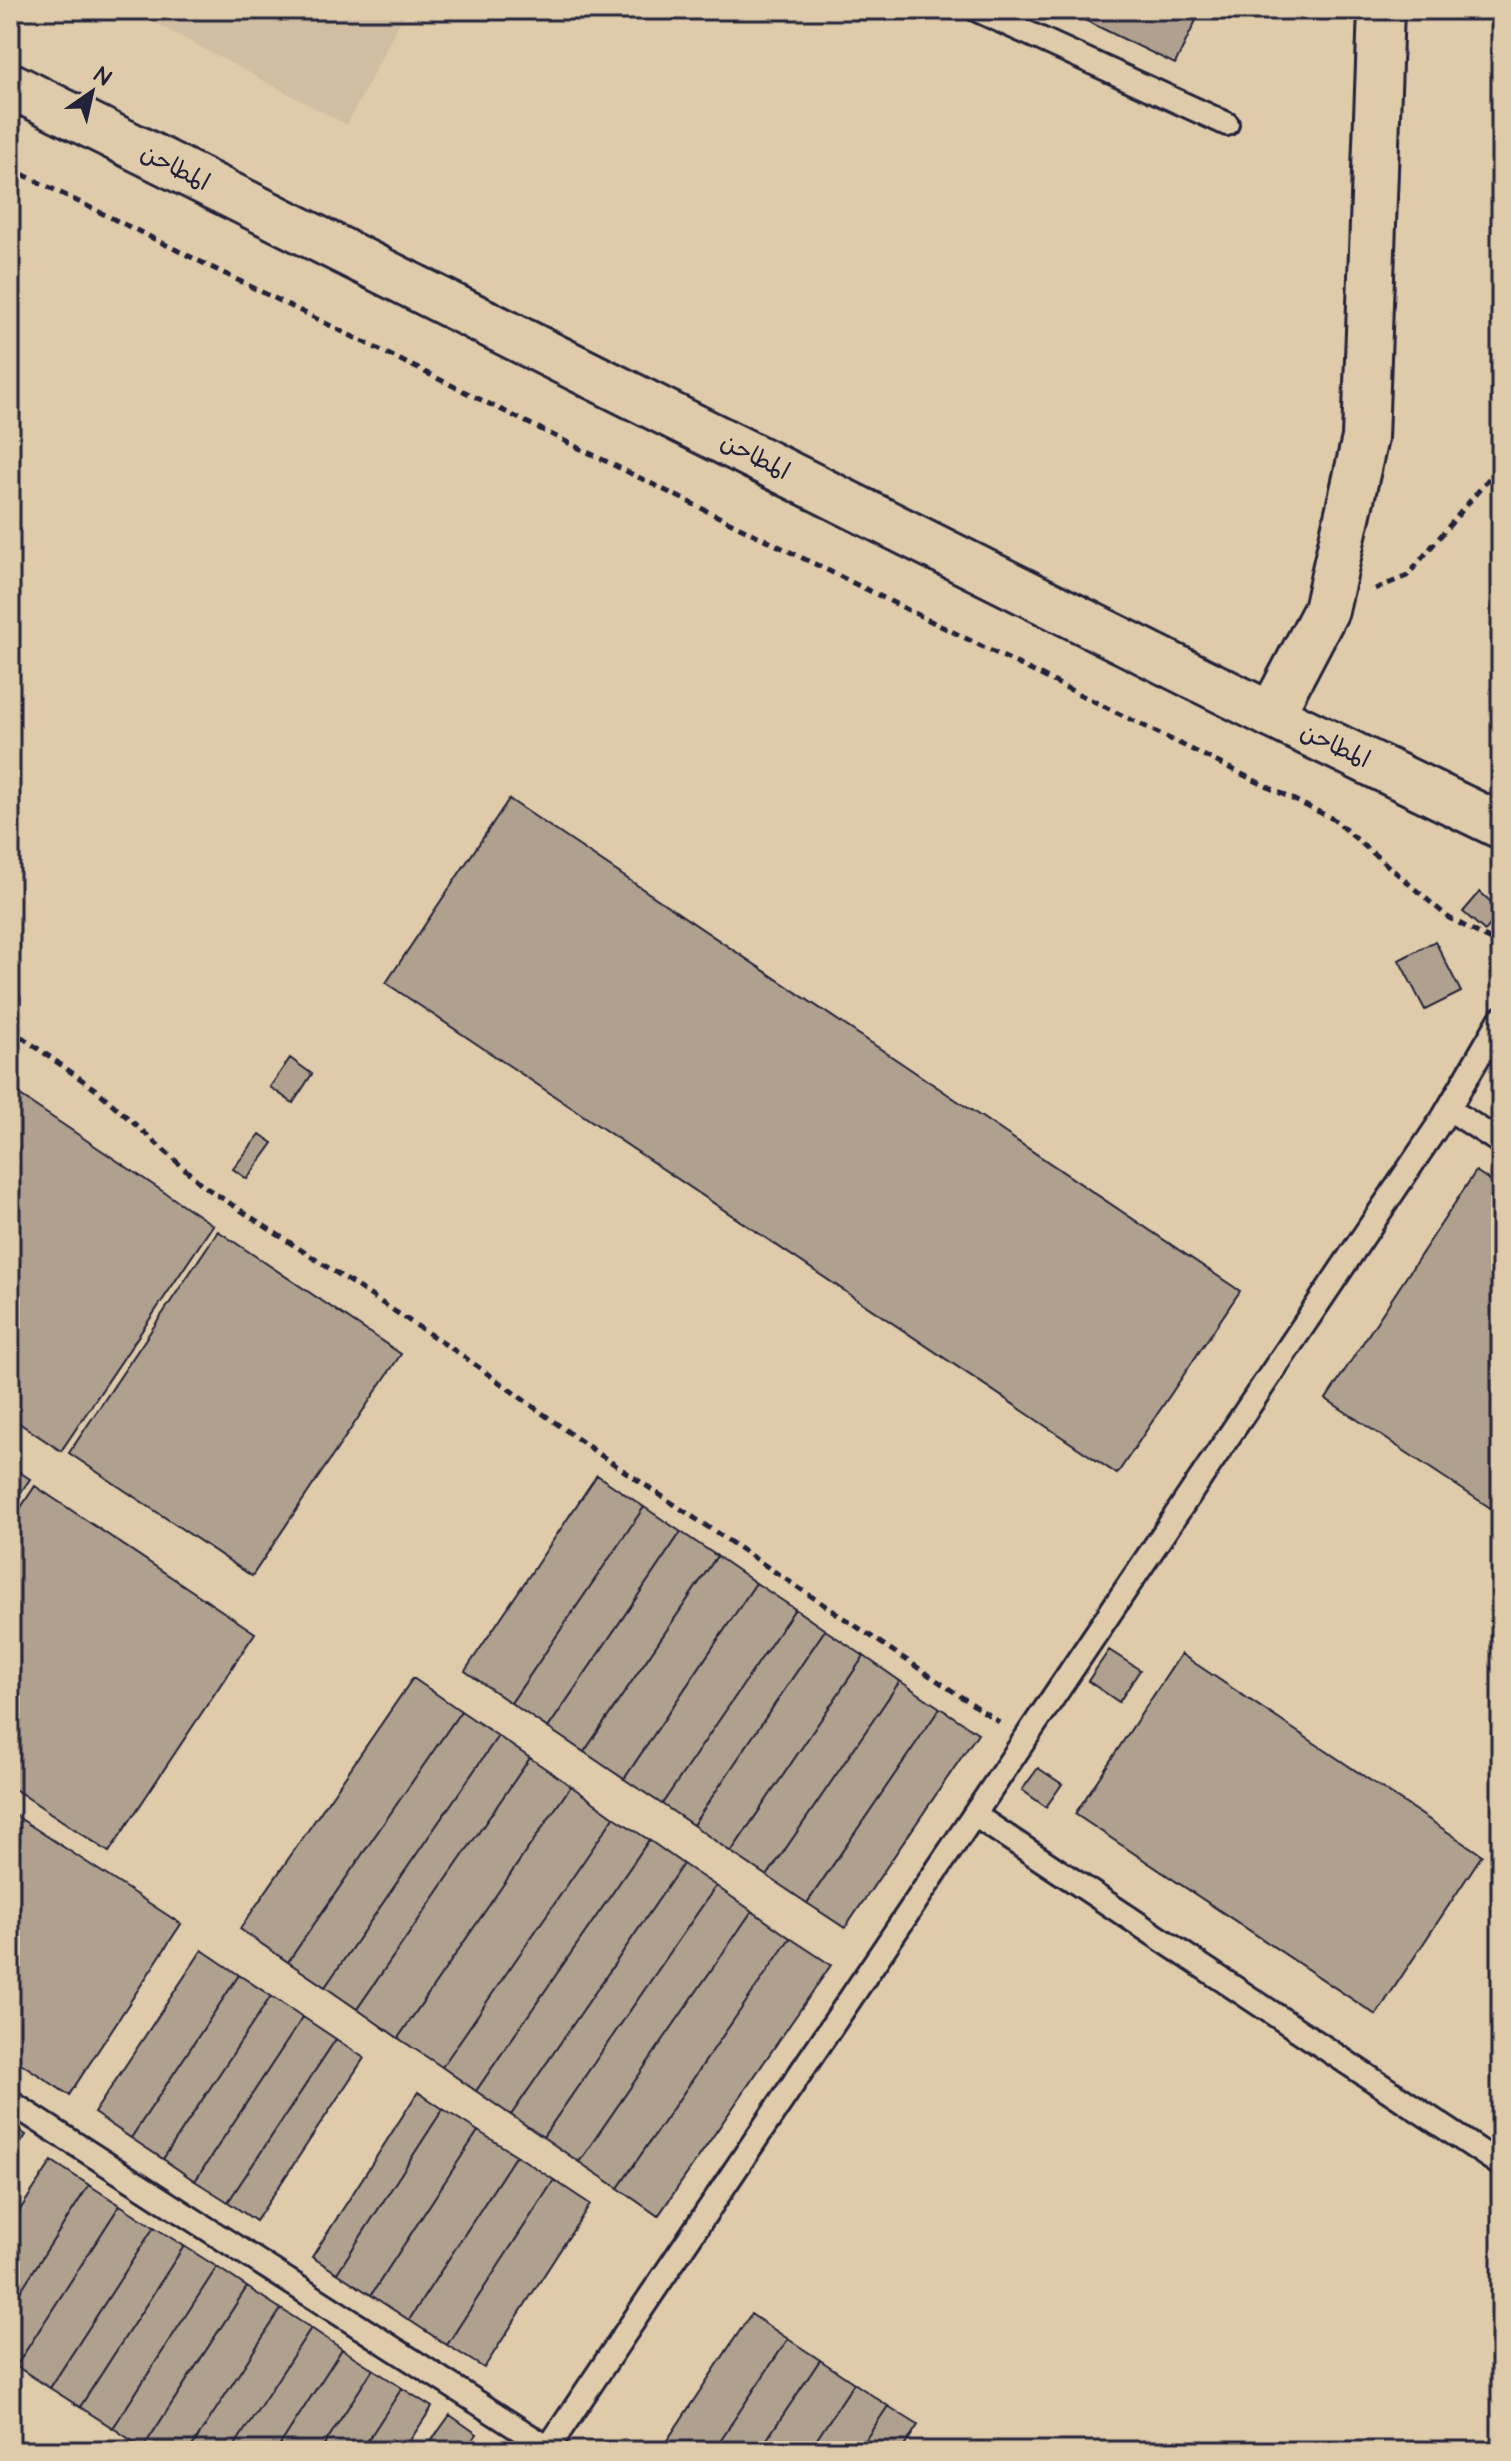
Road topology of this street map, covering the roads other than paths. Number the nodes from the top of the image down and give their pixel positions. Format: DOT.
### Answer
graph roads {
  1 [pos="977,10"];
  2 [pos="1381,10"];
  3 [pos="10,85"];
  4 [pos="1227,124"];
  5 [pos="1271,715"];
  6 [pos="1501,826"];
  7 [pos="1501,1018"];
  8 [pos="1449,1109"];
  9 [pos="1501,1143"];
  10 [pos="976,1816"];
  11 [pos="10,2102"];
  12 [pos="1501,2165"];
  13 [pos="549,2450"];
  1 -- 4 [label="lane"];
  2 -- 5 [label="main road"];
  3 -- 5 [label="main road, المطاحن"];
  5 -- 6 [label="main road, المطاحن"];
  7 -- 8 [label="lane"];
  8 -- 9 [label="lane"];
  8 -- 10 [label="lane"];
  10 -- 12 [label="lane"];
  10 -- 13 [label="lane"];
  11 -- 13 [label="lane"];
}
